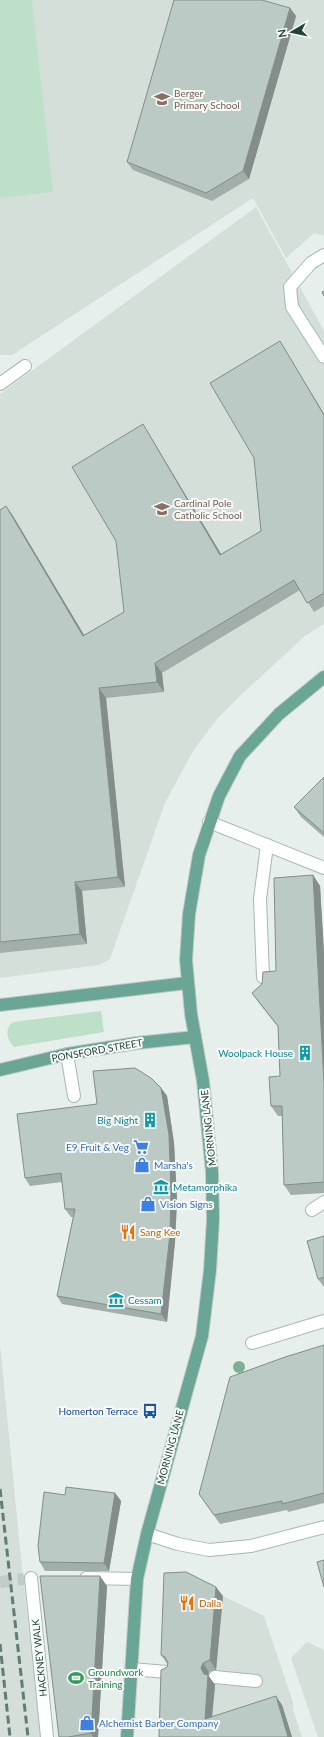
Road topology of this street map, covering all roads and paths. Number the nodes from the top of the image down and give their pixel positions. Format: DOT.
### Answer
graph roads {
  1 [pos="324,255"];
  2 [pos="324,358"];
  3 [pos="25,366"];
  4 [pos="0,384"];
  5 [pos="324,677"];
  6 [pos="209,822"];
  7 [pos="267,846"];
  8 [pos="324,868"];
  9 [pos="263,977"];
  10 [pos="187,983"];
  11 [pos="0,1005"];
  12 [pos="195,1037"];
  13 [pos="67,1054"];
  14 [pos="0,1070"];
  15 [pos="74,1096"];
  16 [pos="324,1202"];
  17 [pos="312,1210"];
  18 [pos="324,1322"];
  19 [pos="252,1343"];
  20 [pos="324,1527"];
  21 [pos="147,1534"];
  22 [pos="74,1577"];
  23 [pos="45,1578"];
  24 [pos="136,1579"];
  25 [pos="131,1669"];
  26 [pos="167,1672"];
  27 [pos="216,1677"];
  28 [pos="256,1681"];
  29 [pos="47,1737"];
  30 [pos="127,1737"];
  1 -- 2 [label="street"];
  3 -- 4 [label="street"];
  5 -- 6 [label="main road, MORNING LANE"];
  6 -- 7 [label="street"];
  6 -- 10 [label="main road, MORNING LANE"];
  7 -- 8 [label="street"];
  7 -- 9 [label="street"];
  10 -- 11 [label="main road"];
  10 -- 12 [label="main road, MORNING LANE"];
  12 -- 13 [label="main road, PONSFORD STREET"];
  12 -- 21 [label="main road, MORNING LANE"];
  13 -- 14 [label="main road, PONSFORD STREET"];
  13 -- 15 [label="street"];
  16 -- 17 [label="street"];
  18 -- 19 [label="street"];
  20 -- 21 [label="street"];
  21 -- 24 [label="main road, MORNING LANE"];
  22 -- 24 [label="street"];
  23 -- 29 [label="street, HACKNEY WALK"];
  24 -- 25 [label="main road, MORNING LANE"];
  25 -- 26 [label="street"];
  25 -- 30 [label="main road, MORNING LANE"];
  27 -- 28 [label="street"];
}
